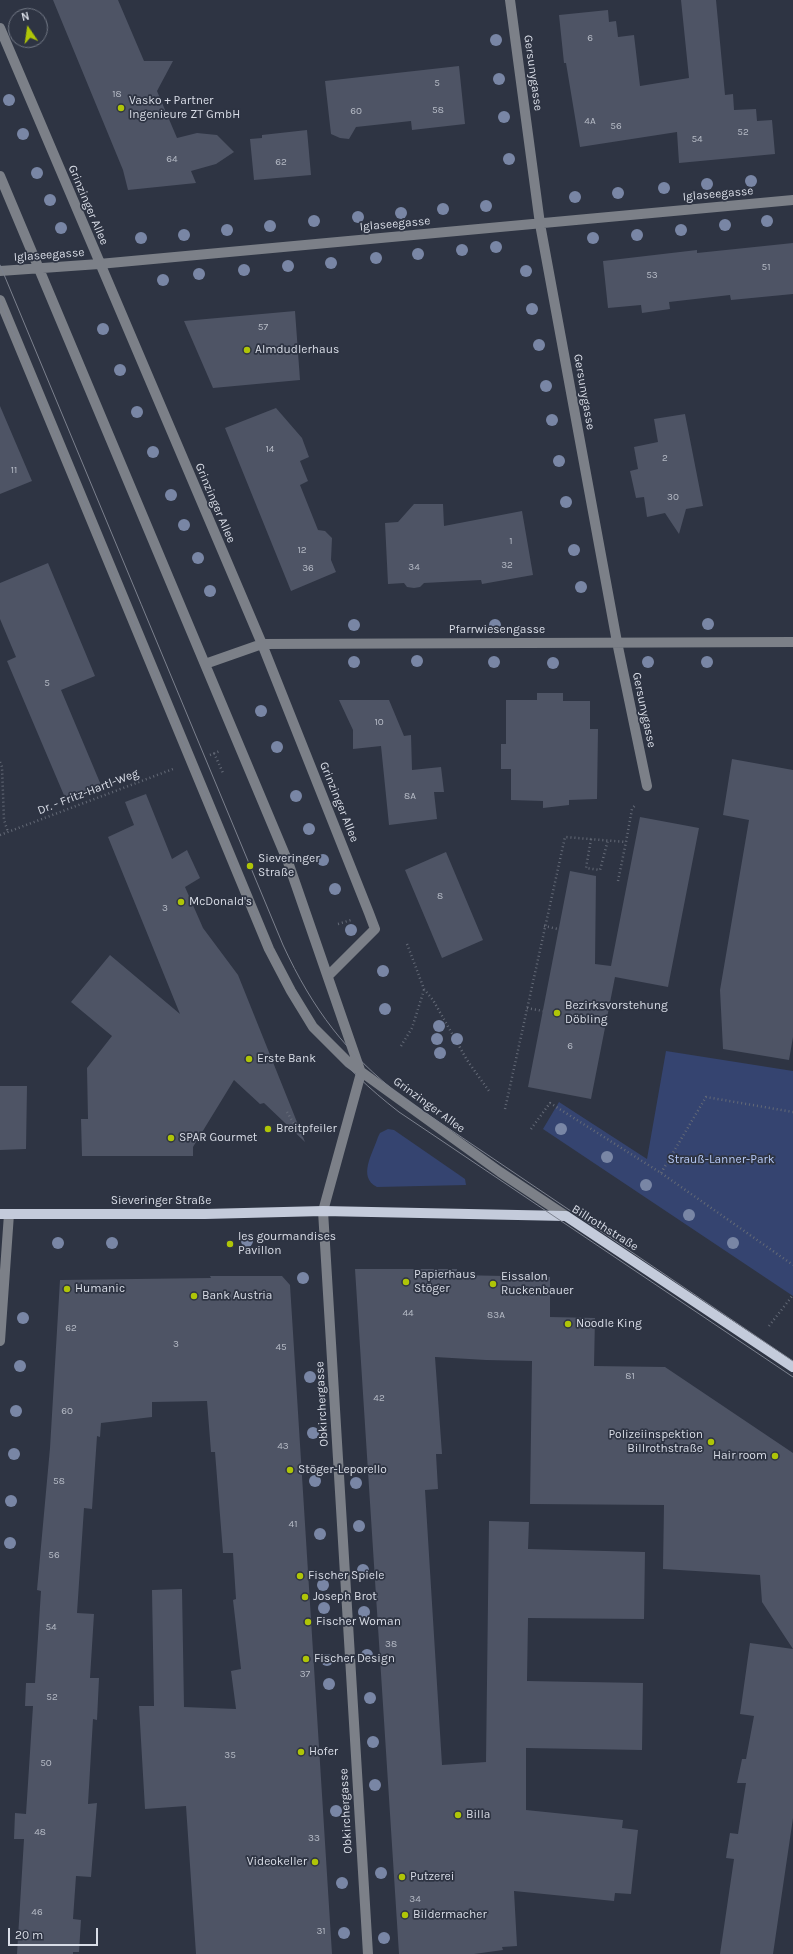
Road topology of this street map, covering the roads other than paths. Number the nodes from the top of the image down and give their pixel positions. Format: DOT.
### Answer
graph roads {
  1 [pos="510,0"];
  2 [pos="0,28"];
  3 [pos="0,176"];
  4 [pos="793,200"];
  5 [pos="540,224"];
  6 [pos="99,264"];
  7 [pos="39,268"];
  8 [pos="0,271"];
  9 [pos="0,300"];
  10 [pos="617,642"];
  11 [pos="793,642"];
  12 [pos="262,644"];
  13 [pos="205,664"];
  14 [pos="647,786"];
  15 [pos="328,976"];
  16 [pos="362,1072"];
  17 [pos="323,1211"];
  18 [pos="4,1214"];
  19 [pos="566,1216"];
  20 [pos="0,1341"];
  21 [pos="793,1368"];
  22 [pos="368,1954"];
  1 -- 5 [label="street, Gersunygasse"];
  2 -- 6 [label="street, Grinzinger Allee"];
  3 -- 7 [label="street"];
  4 -- 5 [label="street, Iglaseegasse"];
  5 -- 6 [label="street, Iglaseegasse"];
  5 -- 10 [label="street, Gersunygasse"];
  6 -- 7 [label="street, Iglaseegasse"];
  6 -- 12 [label="street, Grinzinger Allee"];
  7 -- 8 [label="street, Iglaseegasse"];
  7 -- 13 [label="street"];
  9 -- 16 [label="street, Grinzinger Allee"];
  10 -- 11 [label="street, Pfarrwiesengasse"];
  10 -- 12 [label="street, Pfarrwiesengasse"];
  10 -- 14 [label="street, Gersunygasse"];
  12 -- 13 [label="street, Pfarrwiesengasse"];
  12 -- 15 [label="street, Grinzinger Allee"];
  13 -- 15 [label="street"];
  15 -- 16 [label="street"];
  16 -- 17 [label="street, Obkirchergasse"];
  16 -- 19 [label="street, Grinzinger Allee"];
  17 -- 18 [label="main road, Sieveringer Straße"];
  17 -- 19 [label="main road, Billrothstraße"];
  17 -- 22 [label="street, Obkirchergasse"];
  18 -- 20 [label="street"];
  19 -- 21 [label="main road, Billrothstraße"];
}
